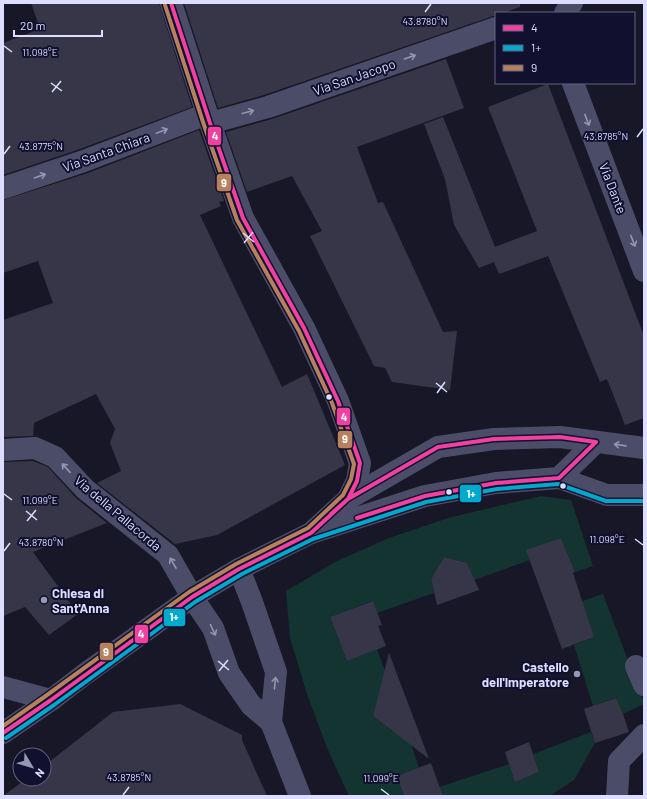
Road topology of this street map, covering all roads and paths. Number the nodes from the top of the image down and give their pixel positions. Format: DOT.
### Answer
graph roads {
  1 [pos="171,3"];
  2 [pos="572,3"];
  3 [pos="565,12"];
  4 [pos="495,28"];
  5 [pos="573,84"];
  6 [pos="209,118"];
  7 [pos="3,188"];
  8 [pos="644,271"];
  9 [pos="596,442"];
  10 [pos="644,448"];
  11 [pos="3,450"];
  12 [pos="559,478"];
  13 [pos="644,494"];
  14 [pos="348,499"];
  15 [pos="311,533"];
  16 [pos="239,569"];
  17 [pos="192,597"];
  18 [pos="3,687"];
  19 [pos="51,700"];
  20 [pos="271,722"];
  21 [pos="3,733"];
  22 [pos="644,735"];
  23 [pos="300,796"];
  24 [pos="617,796"];
  1 -- 6 [label="street"];
  2 -- 3 [label="street"];
  6 -- 4 [label="street, Via San Jacopo, one-way"];
  5 -- 8 [label="street, Via Dante, one-way"];
  7 -- 6 [label="street, Via Santa Chiara, one-way"];
  6 -- 14 [label="street"];
  10 -- 9 [label="street, one-way"];
  9 -- 12 [label="street"];
  9 -- 14 [label="street"];
  17 -- 11 [label="street, Via della Pallacorda, one-way"];
  12 -- 13 [label="street"];
  12 -- 15 [label="street"];
  14 -- 15 [label="street"];
  15 -- 16 [label="street"];
  16 -- 17 [label="street"];
  20 -- 16 [label="street, one-way"];
  17 -- 19 [label="street"];
  17 -- 20 [label="street, Via della Pallacorda, one-way"];
  18 -- 19 [label="street"];
  19 -- 21 [label="street"];
  20 -- 23 [label="street"];
  22 -- 24 [label="street"];
}
